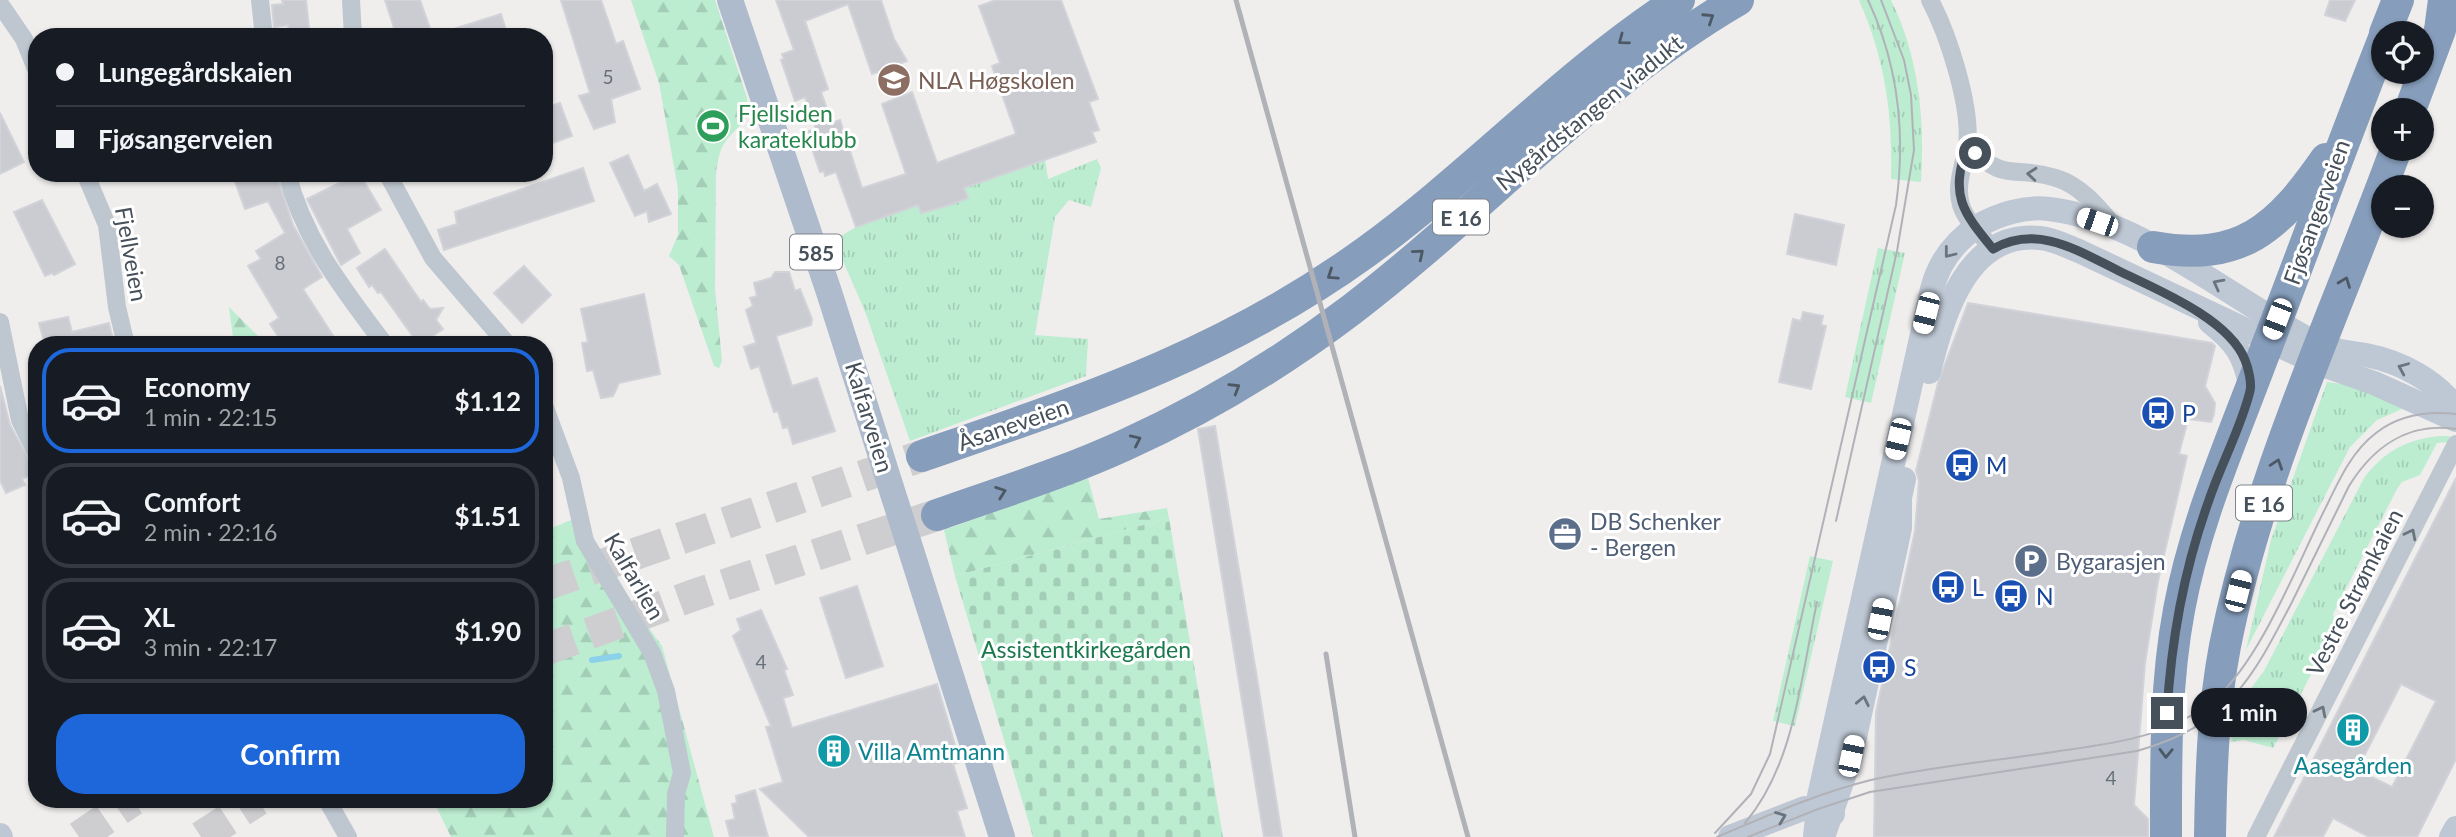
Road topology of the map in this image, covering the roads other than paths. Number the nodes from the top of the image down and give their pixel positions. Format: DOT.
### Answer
graph roads {
  1 [pos="260,0"];
  2 [pos="351,0"];
  3 [pos="730,0"];
  4 [pos="1679,0"];
  5 [pos="1738,0"];
  6 [pos="1930,0"];
  7 [pos="2398,0"];
  8 [pos="0,4"];
  9 [pos="2447,14"];
  10 [pos="2390,21"];
  11 [pos="263,28"];
  12 [pos="353,28"];
  13 [pos="28,50"];
  14 [pos="2371,68"];
  15 [pos="2415,98"];
  16 [pos="2345,132"];
  17 [pos="1967,146"];
  18 [pos="2391,161"];
  19 [pos="89,182"];
  20 [pos="290,182"];
  21 [pos="392,182"];
  22 [pos="1976,228"];
  23 [pos="2117,229"];
  24 [pos="2152,247"];
  25 [pos="1993,249"];
  26 [pos="2187,305"];
  27 [pos="0,322"];
  28 [pos="2273,330"];
  29 [pos="123,336"];
  30 [pos="379,336"];
  31 [pos="500,336"];
  32 [pos="2317,353"];
  33 [pos="2431,383"];
  34 [pos="2456,387"];
  35 [pos="2251,388"];
  36 [pos="1105,393"];
  37 [pos="2456,408"];
  38 [pos="2456,420"];
  39 [pos="553,429"];
  40 [pos="28,436"];
  41 [pos="2456,444"];
  42 [pos="922,456"];
  43 [pos="937,516"];
  44 [pos="332,808"];
  45 [pos="1825,811"];
  46 [pos="2456,828"];
  47 [pos="348,837"];
  48 [pos="675,837"];
  49 [pos="1002,837"];
  50 [pos="1730,837"];
  51 [pos="1815,837"];
  52 [pos="1823,837"];
  53 [pos="2166,837"];
  54 [pos="2210,837"];
  55 [pos="2256,837"];
  56 [pos="2451,837"];
  1 -- 11 [label="street"];
  2 -- 12 [label="street"];
  3 -- 49 [label="main road, Kalfarveien / 585"];
  4 -- 36 [label="highway, Nygårdstangen viadukt, one-way"];
  43 -- 5 [label="highway, Nygårdstangen viadukt / E 16, one-way"];
  6 -- 17 [label="street"];
  7 -- 10 [label="highway, Fjøsangerveien / E 16"];
  8 -- 13 [label="street"];
  9 -- 15 [label="highway"];
  14 -- 16 [label="highway, Fjøsangerveien / E 16"];
  16 -- 24 [label="highway, E 16"];
  16 -- 28 [label="highway, Fjøsangerveien / E 16"];
  17 -- 22 [label="street"];
  23 -- 17 [label="street, one-way"];
  32 -- 18 [label="highway, E 16, one-way"];
  19 -- 29 [label="street, Fjellveien"];
  20 -- 30 [label="street"];
  21 -- 31 [label="street"];
  22 -- 23 [label="main road"];
  22 -- 25 [label="street"];
  22 -- 45 [label="main road, one-way"];
  23 -- 24 [label="main road"];
  28 -- 24 [label="main road, one-way"];
  25 -- 26 [label="main road"];
  45 -- 25 [label="main road, one-way"];
  26 -- 28 [label="main road"];
  26 -- 35 [label="main road"];
  27 -- 40 [label="street"];
  28 -- 32 [label="main road"];
  28 -- 35 [label="highway, Fjøsangerveien / E 16"];
  33 -- 32 [label="main road, one-way"];
  32 -- 38 [label="main road"];
  54 -- 32 [label="highway, E 16, one-way"];
  33 -- 34 [label="street"];
  33 -- 37 [label="main road"];
  35 -- 53 [label="highway, Fjøsangerveien / E 16, one-way"];
  36 -- 42 [label="highway, Åsaneveien"];
  39 -- 48 [label="street, Kalfarlien"];
  55 -- 41 [label="street, Vestre Strømkaien, one-way"];
  44 -- 47 [label="street"];
  50 -- 45 [label="main road, one-way"];
  45 -- 51 [label="main road"];
  45 -- 52 [label="main road"];
  46 -- 56 [label="main road"];
}
